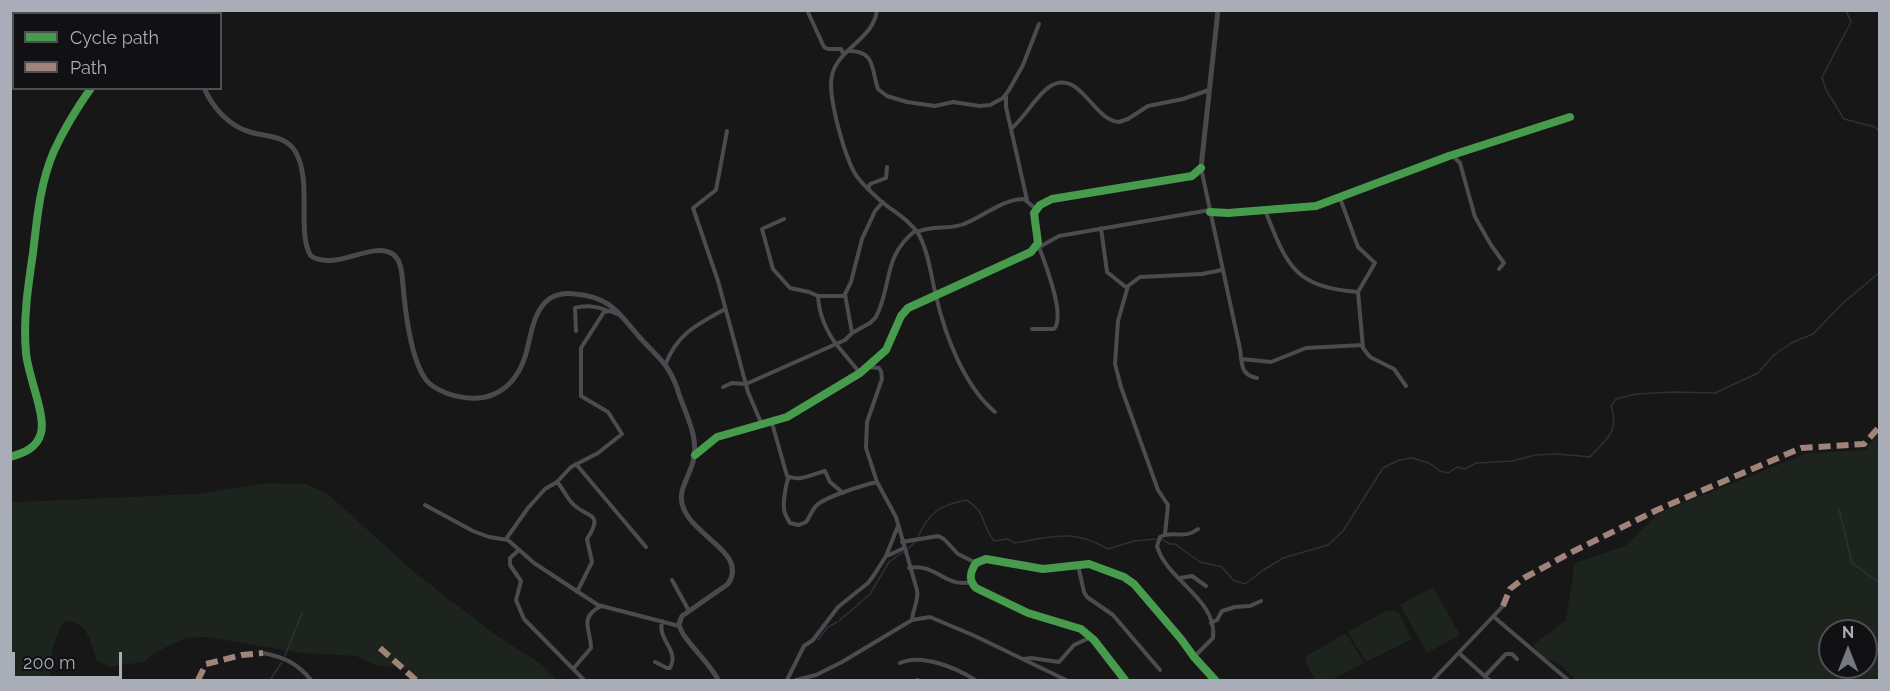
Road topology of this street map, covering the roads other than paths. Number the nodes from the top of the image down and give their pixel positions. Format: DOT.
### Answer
graph roads {
  1 [pos="807,10"];
  2 [pos="877,10"];
  3 [pos="1218,10"];
  4 [pos="1039,24"];
  5 [pos="845,52"];
  6 [pos="91,90"];
  7 [pos="205,90"];
  8 [pos="1210,90"];
  9 [pos="1006,95"];
  10 [pos="1570,117"];
  11 [pos="1011,129"];
  12 [pos="727,131"];
  13 [pos="1449,156"];
  14 [pos="886,167"];
  15 [pos="1202,168"];
  16 [pos="868,189"];
  17 [pos="1340,198"];
  18 [pos="1028,201"];
  19 [pos="883,202"];
  20 [pos="1036,209"];
  21 [pos="1265,210"];
  22 [pos="1210,211"];
  23 [pos="784,219"];
  24 [pos="1101,228"];
  25 [pos="917,231"];
  26 [pos="1036,248"];
  27 [pos="1499,269"];
  28 [pos="1222,270"];
  29 [pos="1128,288"];
  30 [pos="1358,292"];
  31 [pos="818,296"];
  32 [pos="844,296"];
  33 [pos="935,296"];
  34 [pos="724,309"];
  35 [pos="607,311"];
  36 [pos="623,316"];
  37 [pos="1032,329"];
  38 [pos="576,331"];
  39 [pos="852,333"];
  40 [pos="836,344"];
  41 [pos="1363,345"];
  42 [pos="1241,359"];
  43 [pos="666,363"];
  44 [pos="867,366"];
  45 [pos="860,374"];
  46 [pos="1257,378"];
  47 [pos="746,384"];
  48 [pos="1406,386"];
  49 [pos="723,387"];
  50 [pos="995,411"];
  51 [pos="772,423"];
  52 [pos="763,425"];
  53 [pos="694,455"];
  54 [pos="10,457"];
  55 [pos="576,464"];
  56 [pos="789,477"];
  57 [pos="557,482"];
  58 [pos="877,482"];
  59 [pos="843,493"];
  60 [pos="424,505"];
  61 [pos="898,525"];
  62 [pos="1198,529"];
  63 [pos="1166,534"];
  64 [pos="506,539"];
  65 [pos="902,542"];
  66 [pos="646,547"];
  67 [pos="904,548"];
  68 [pos="519,550"];
  69 [pos="886,556"];
  70 [pos="976,563"];
  71 [pos="1078,565"];
  72 [pos="909,568"];
  73 [pos="1179,578"];
  74 [pos="672,580"];
  75 [pos="971,582"];
  76 [pos="1206,586"];
  77 [pos="577,592"];
  78 [pos="1261,601"];
  79 [pos="601,606"];
  80 [pos="1503,606"];
  81 [pos="689,612"];
  82 [pos="1494,617"];
  83 [pos="912,620"];
  84 [pos="662,621"];
  85 [pos="1211,623"];
  86 [pos="679,626"];
  87 [pos="1091,637"];
  88 [pos="263,653"];
  89 [pos="1460,654"];
  90 [pos="1194,657"];
  91 [pos="1517,659"];
  92 [pos="1023,660"];
  93 [pos="655,662"];
  94 [pos="900,663"];
  95 [pos="573,669"];
  96 [pos="1160,670"];
  97 [pos="1486,679"];
  98 [pos="310,681"];
  99 [pos="584,681"];
  100 [pos="718,681"];
  101 [pos="787,681"];
  102 [pos="796,681"];
  103 [pos="975,681"];
  104 [pos="1066,681"];
  105 [pos="1125,681"];
  106 [pos="1215,681"];
  107 [pos="1433,681"];
  108 [pos="1568,681"];
  1 -- 5 [label="street"];
  2 -- 5 [label="street"];
  3 -- 8 [label="main road"];
  4 -- 9 [label="street"];
  5 -- 9 [label="street"];
  5 -- 16 [label="street"];
  6 -- 54 [label="street"];
  7 -- 36 [label="main road"];
  8 -- 11 [label="street"];
  8 -- 15 [label="main road"];
  9 -- 11 [label="street"];
  10 -- 13 [label="street"];
  11 -- 18 [label="street"];
  12 -- 34 [label="street"];
  13 -- 17 [label="street"];
  13 -- 27 [label="street"];
  14 -- 16 [label="street"];
  15 -- 20 [label="main road"];
  15 -- 22 [label="street"];
  16 -- 19 [label="street"];
  17 -- 21 [label="street"];
  17 -- 30 [label="street"];
  18 -- 20 [label="street"];
  18 -- 25 [label="street"];
  19 -- 25 [label="street"];
  19 -- 32 [label="street"];
  20 -- 26 [label="main road"];
  21 -- 22 [label="street"];
  21 -- 30 [label="street"];
  22 -- 24 [label="street"];
  22 -- 28 [label="street"];
  23 -- 31 [label="street"];
  24 -- 26 [label="street"];
  24 -- 29 [label="street"];
  25 -- 33 [label="street"];
  25 -- 39 [label="street"];
  26 -- 33 [label="main road"];
  26 -- 37 [label="street"];
  28 -- 29 [label="street"];
  28 -- 42 [label="street"];
  29 -- 63 [label="street"];
  30 -- 41 [label="street"];
  31 -- 32 [label="street"];
  31 -- 40 [label="street"];
  32 -- 39 [label="street"];
  33 -- 44 [label="main road"];
  33 -- 50 [label="street"];
  34 -- 43 [label="street"];
  34 -- 47 [label="street"];
  35 -- 36 [label="street"];
  35 -- 38 [label="street"];
  35 -- 55 [label="street"];
  36 -- 43 [label="main road"];
  39 -- 40 [label="street"];
  40 -- 45 [label="street"];
  40 -- 47 [label="street"];
  41 -- 42 [label="street"];
  41 -- 48 [label="street"];
  42 -- 46 [label="street"];
  43 -- 53 [label="main road"];
  44 -- 45 [label="main road"];
  44 -- 58 [label="street"];
  45 -- 51 [label="main road"];
  47 -- 49 [label="street"];
  47 -- 52 [label="street"];
  51 -- 52 [label="main road"];
  51 -- 56 [label="street"];
  52 -- 53 [label="main road"];
  53 -- 81 [label="main road"];
  55 -- 57 [label="street"];
  55 -- 66 [label="street"];
  56 -- 59 [label="street"];
  56 -- 59 [label="street"];
  57 -- 64 [label="street"];
  57 -- 77 [label="street"];
  58 -- 59 [label="street"];
  58 -- 61 [label="street"];
  60 -- 64 [label="street"];
  61 -- 65 [label="street"];
  61 -- 69 [label="street"];
  62 -- 63 [label="street"];
  63 -- 73 [label="street"];
  64 -- 68 [label="street"];
  65 -- 67 [label="street"];
  65 -- 70 [label="street"];
  67 -- 69 [label="street"];
  67 -- 72 [label="street"];
  68 -- 77 [label="street"];
  68 -- 95 [label="street"];
  69 -- 101 [label="street"];
  70 -- 71 [label="street"];
  70 -- 75 [label="street"];
  71 -- 90 [label="street"];
  71 -- 96 [label="street"];
  72 -- 75 [label="street"];
  72 -- 83 [label="street"];
  73 -- 76 [label="street"];
  73 -- 85 [label="street"];
  74 -- 81 [label="street"];
  75 -- 87 [label="street"];
  77 -- 79 [label="street"];
  78 -- 85 [label="street"];
  79 -- 84 [label="street"];
  79 -- 95 [label="street"];
  80 -- 82 [label="street"];
  81 -- 86 [label="main road"];
  82 -- 89 [label="street"];
  82 -- 108 [label="street"];
  83 -- 92 [label="street"];
  83 -- 102 [label="street"];
  84 -- 86 [label="street"];
  84 -- 93 [label="street"];
  85 -- 90 [label="street"];
  86 -- 100 [label="main road"];
  87 -- 92 [label="street"];
  87 -- 105 [label="street"];
  88 -- 98 [label="street"];
  89 -- 97 [label="street"];
  89 -- 107 [label="street"];
  90 -- 106 [label="street"];
  91 -- 97 [label="street"];
  92 -- 104 [label="street"];
  94 -- 103 [label="street"];
  95 -- 99 [label="street"];
}
